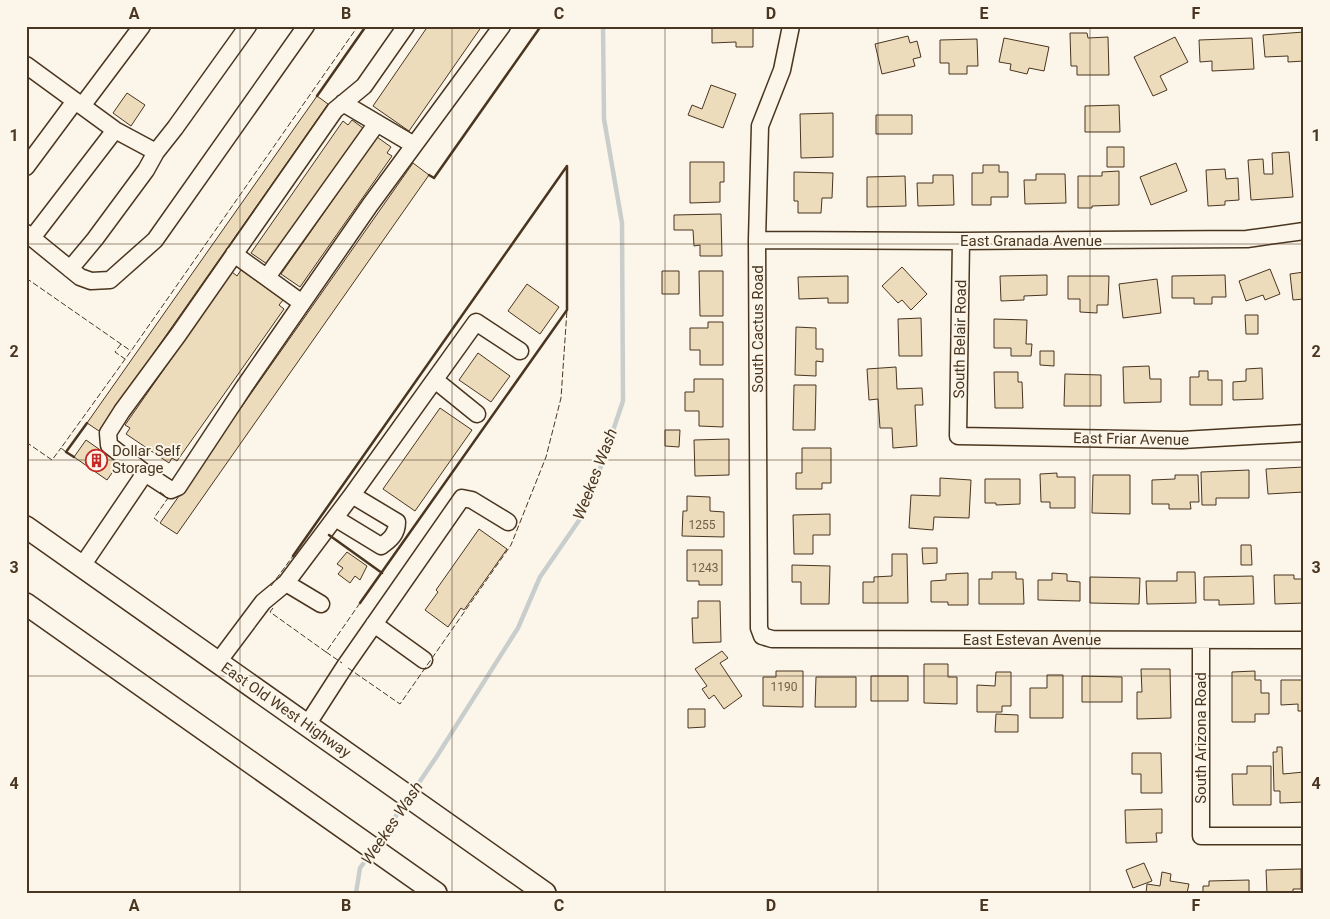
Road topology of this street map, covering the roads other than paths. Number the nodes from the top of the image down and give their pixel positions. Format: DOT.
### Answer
graph roads {
  1 [pos="142,26"];
  2 [pos="248,26"];
  3 [pos="306,26"];
  4 [pos="406,26"];
  5 [pos="502,26"];
  6 [pos="791,26"];
  7 [pos="28,71"];
  8 [pos="78,104"];
  9 [pos="343,104"];
  10 [pos="377,123"];
  11 [pos="115,130"];
  12 [pos="414,145"];
  13 [pos="156,152"];
  14 [pos="26,167"];
  15 [pos="1304,231"];
  16 [pos="29,235"];
  17 [pos="757,240"];
  18 [pos="961,241"];
  19 [pos="234,254"];
  20 [pos="70,268"];
  21 [pos="266,277"];
  22 [pos="302,303"];
  23 [pos="520,351"];
  24 [pos="435,380"];
  25 [pos="477,414"];
  26 [pos="1304,433"];
  27 [pos="958,436"];
  28 [pos="145,473"];
  29 [pos="352,495"];
  30 [pos="335,518"];
  31 [pos="508,522"];
  32 [pos="26,527"];
  33 [pos="82,566"];
  34 [pos="286,583"];
  35 [pos="26,604"];
  36 [pos="321,604"];
  37 [pos="374,624"];
  38 [pos="762,636"];
  39 [pos="1201,640"];
  40 [pos="1304,640"];
  41 [pos="424,660"];
  42 [pos="218,662"];
  43 [pos="307,725"];
  44 [pos="1304,836"];
  45 [pos="436,893"];
  46 [pos="545,893"];
  1 -- 8 [label="street"];
  2 -- 13 [label="street"];
  3 -- 20 [label="street"];
  4 -- 9 [label="street"];
  5 -- 12 [label="street"];
  6 -- 17 [label="street, South Cactus Road"];
  7 -- 8 [label="street"];
  8 -- 11 [label="street"];
  8 -- 14 [label="street"];
  9 -- 10 [label="street"];
  9 -- 19 [label="street"];
  10 -- 12 [label="street"];
  10 -- 21 [label="street"];
  11 -- 13 [label="street"];
  11 -- 16 [label="street"];
  12 -- 22 [label="street"];
  13 -- 20 [label="street"];
  15 -- 18 [label="street, East Granada Avenue"];
  16 -- 20 [label="street"];
  17 -- 18 [label="street, East Granada Avenue"];
  17 -- 38 [label="street, South Cactus Road"];
  18 -- 27 [label="street, South Belair Road"];
  19 -- 21 [label="street"];
  19 -- 28 [label="street"];
  21 -- 22 [label="street"];
  22 -- 28 [label="street"];
  23 -- 24 [label="street"];
  24 -- 25 [label="street"];
  24 -- 29 [label="street"];
  26 -- 27 [label="street, East Friar Avenue"];
  28 -- 33 [label="street"];
  29 -- 30 [label="street"];
  29 -- 30 [label="street"];
  30 -- 34 [label="street"];
  31 -- 37 [label="street"];
  32 -- 33 [label="main road, East Old West Highway"];
  33 -- 42 [label="main road, East Old West Highway"];
  34 -- 36 [label="street"];
  34 -- 42 [label="street"];
  35 -- 45 [label="main road"];
  37 -- 41 [label="street"];
  37 -- 43 [label="street"];
  38 -- 39 [label="street, East Estevan Avenue"];
  39 -- 40 [label="street, East Estevan Avenue"];
  39 -- 44 [label="street, South Arizona Road"];
  42 -- 43 [label="main road, East Old West Highway"];
  43 -- 46 [label="main road, East Old West Highway"];
}
